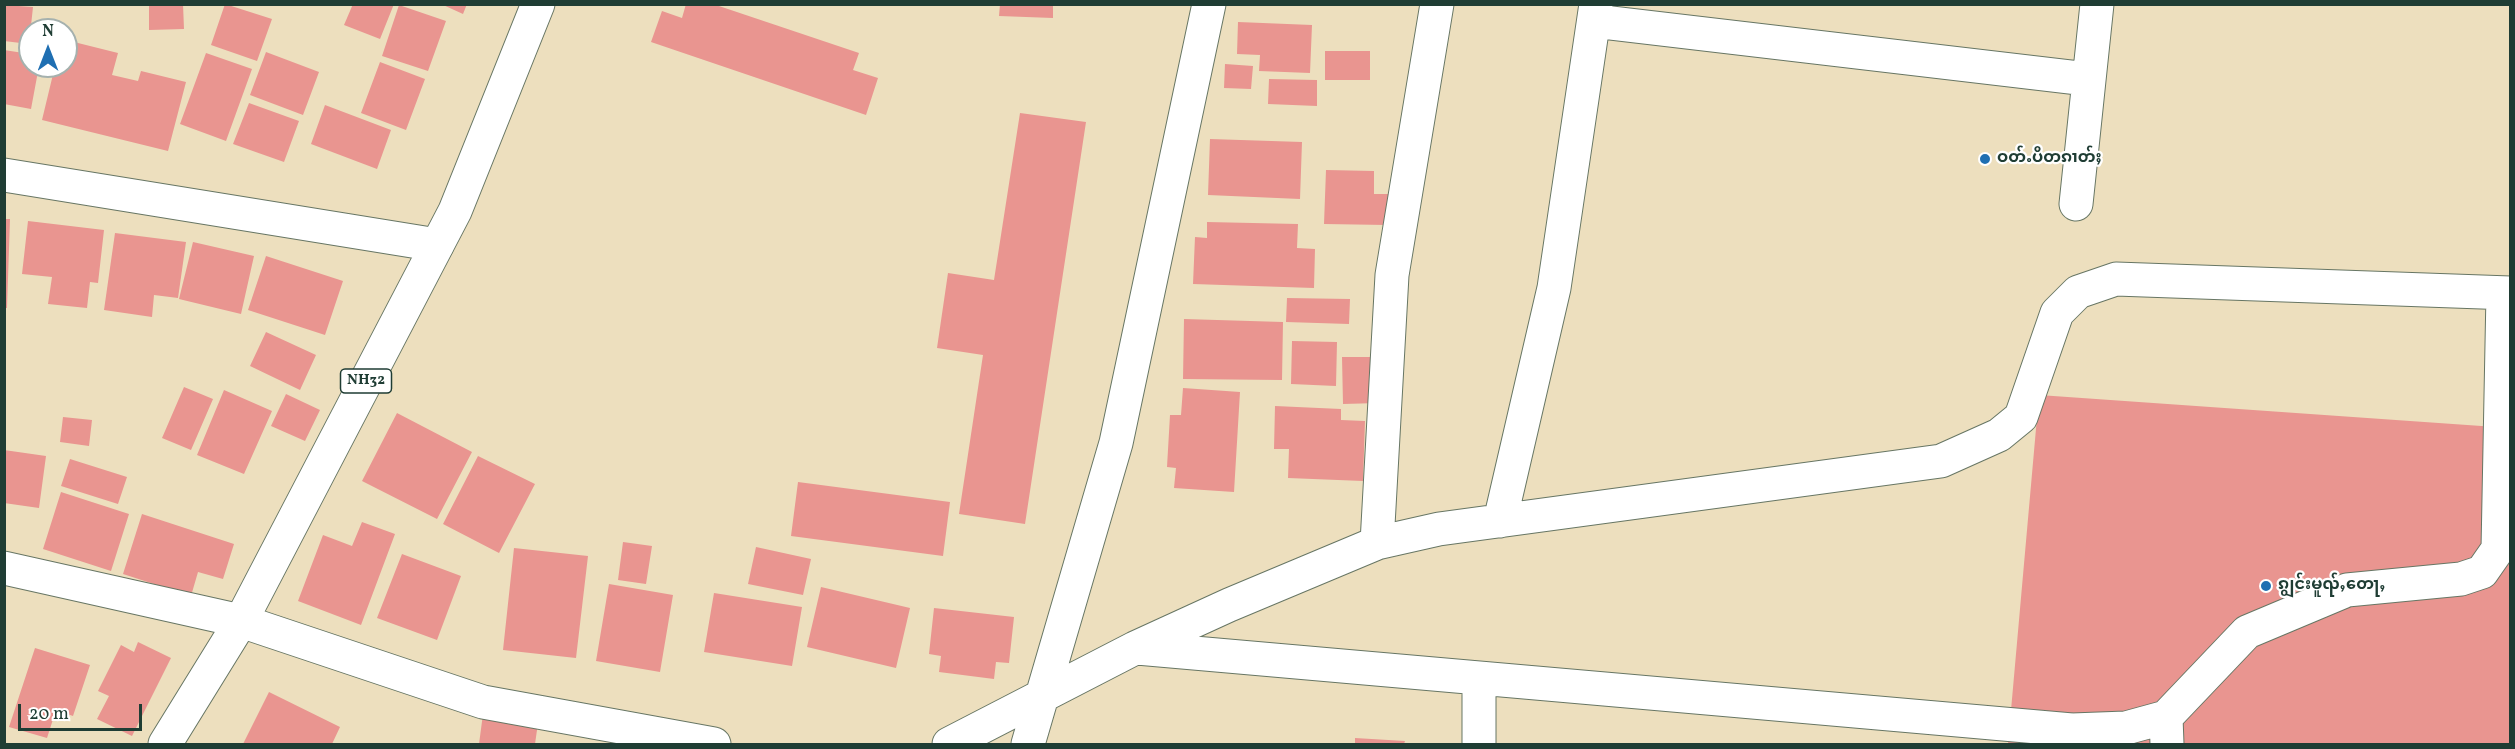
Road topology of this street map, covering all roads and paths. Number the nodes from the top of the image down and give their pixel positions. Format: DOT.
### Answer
graph roads {
  1 [pos="538,4"];
  2 [pos="1209,4"];
  3 [pos="1437,4"];
  4 [pos="2097,4"];
  5 [pos="1595,13"];
  6 [pos="2087,79"];
  7 [pos="4,175"];
  8 [pos="2076,204"];
  9 [pos="437,245"];
  10 [pos="2507,293"];
  11 [pos="1500,521"];
  12 [pos="1377,543"];
  13 [pos="2504,554"];
  14 [pos="4,568"];
  15 [pos="241,621"];
  16 [pos="1135,648"];
  17 [pos="1479,678"];
  18 [pos="1040,697"];
  19 [pos="2166,731"];
  20 [pos="165,744"];
  21 [pos="710,744"];
  22 [pos="949,744"];
  23 [pos="1028,744"];
  24 [pos="1479,744"];
  1 -- 9 [label="main road, NH32"];
  2 -- 18 [label="main road"];
  3 -- 12 [label="main road"];
  4 -- 6 [label="main road"];
  5 -- 6 [label="main road"];
  5 -- 11 [label="main road"];
  6 -- 8 [label="main road"];
  7 -- 9 [label="main road"];
  9 -- 15 [label="main road, NH32"];
  10 -- 11 [label="main road"];
  10 -- 13 [label="main road"];
  11 -- 12 [label="main road"];
  12 -- 16 [label="main road"];
  13 -- 19 [label="main road"];
  14 -- 15 [label="main road"];
  15 -- 20 [label="main road, NH32"];
  15 -- 21 [label="main road"];
  16 -- 17 [label="main road"];
  16 -- 18 [label="main road"];
  17 -- 19 [label="main road"];
  17 -- 24 [label="main road"];
  18 -- 22 [label="main road"];
  18 -- 23 [label="main road"];
}
